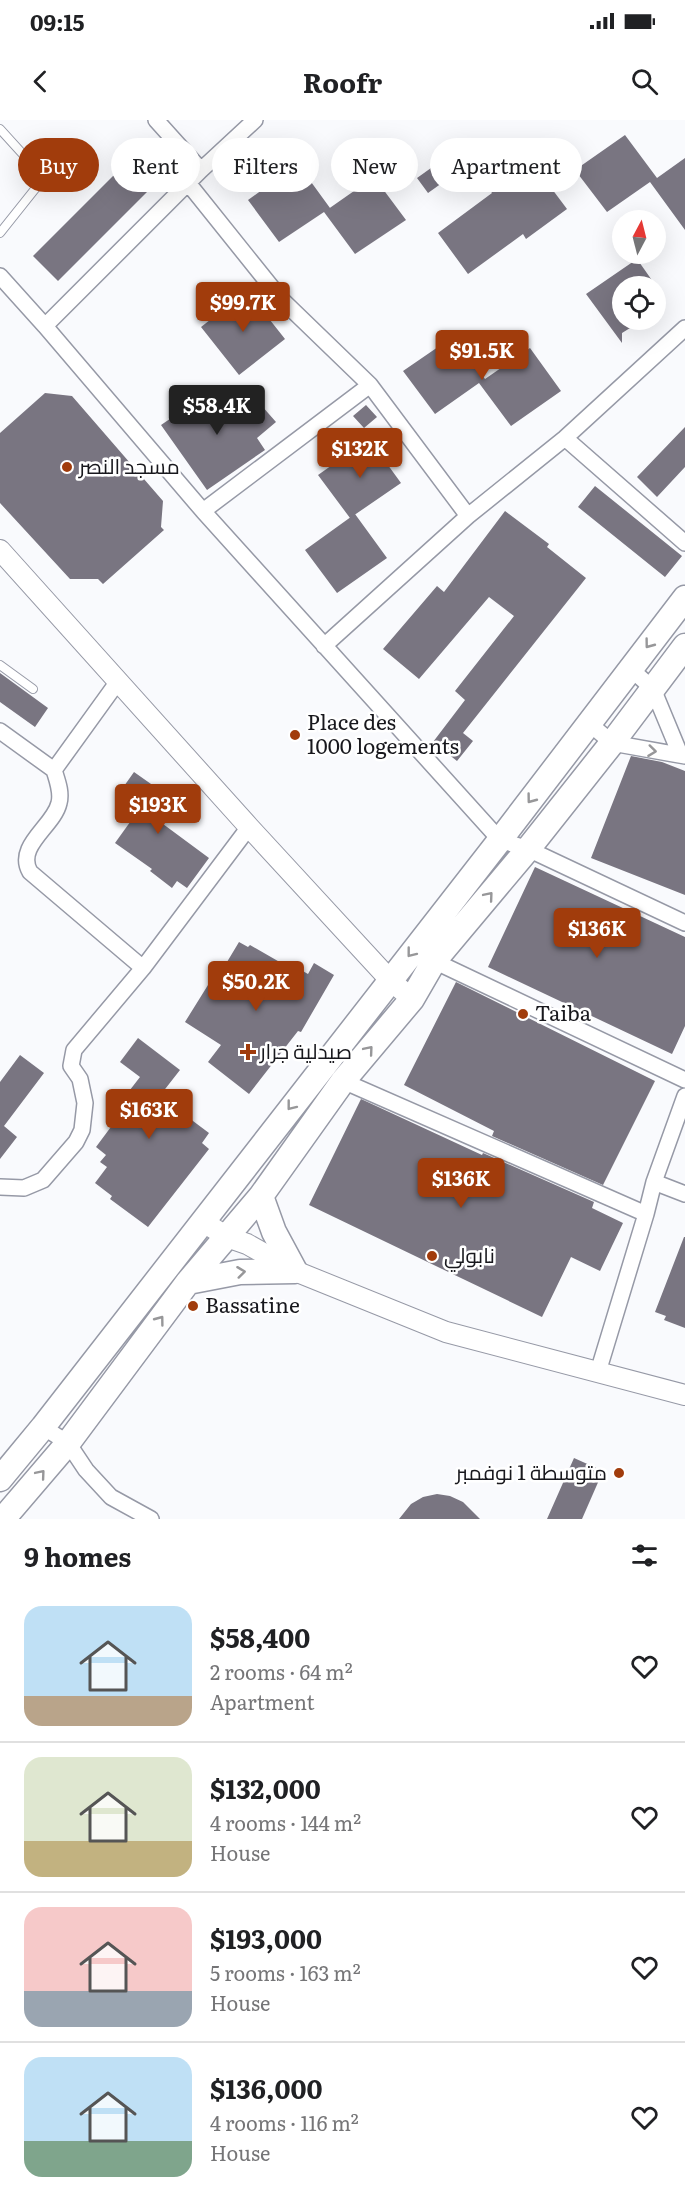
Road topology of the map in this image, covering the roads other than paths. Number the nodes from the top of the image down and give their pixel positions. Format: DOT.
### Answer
graph roads {
  1 [pos="156,120"];
  2 [pos="255,120"];
  3 [pos="0,129"];
  4 [pos="201,170"];
  5 [pos="179,192"];
  6 [pos="195,192"];
  7 [pos="0,233"];
  8 [pos="0,276"];
  9 [pos="45,326"];
  10 [pos="685,328"];
  11 [pos="370,385"];
  12 [pos="565,438"];
  13 [pos="203,511"];
  14 [pos="468,516"];
  15 [pos="685,543"];
  16 [pos="0,550"];
  17 [pos="685,597"];
  18 [pos="324,646"];
  19 [pos="685,646"];
  20 [pos="0,665"];
  21 [pos="631,669"];
  22 [pos="119,680"];
  23 [pos="33,689"];
  24 [pos="653,689"];
  25 [pos="589,723"];
  26 [pos="0,731"];
  27 [pos="612,743"];
  28 [pos="683,755"];
  29 [pos="54,770"];
  30 [pos="249,827"];
  31 [pos="500,840"];
  32 [pos="528,849"];
  33 [pos="685,923"];
  34 [pos="435,962"];
  35 [pos="143,968"];
  36 [pos="390,980"];
  37 [pos="411,999"];
  38 [pos="685,1080"];
  39 [pos="343,1081"];
  40 [pos="685,1096"];
  41 [pos="654,1182"];
  42 [pos="0,1187"];
  43 [pos="685,1194"];
  44 [pos="261,1196"];
  45 [pos="646,1214"];
  46 [pos="202,1221"];
  47 [pos="227,1237"];
  48 [pos="295,1271"];
  49 [pos="188,1282"];
  50 [pos="598,1372"];
  51 [pos="685,1395"];
  52 [pos="43,1427"];
  53 [pos="68,1443"];
  54 [pos="0,1479"];
  55 [pos="3,1519"];
  56 [pos="151,1519"];
  1 -- 4 [label="street"];
  2 -- 4 [label="street"];
  3 -- 7 [label="lane"];
  5 -- 9 [label="street"];
  6 -- 11 [label="street"];
  8 -- 9 [label="street"];
  9 -- 13 [label="street"];
  10 -- 12 [label="street"];
  11 -- 13 [label="street"];
  11 -- 14 [label="street"];
  12 -- 14 [label="street"];
  12 -- 15 [label="street"];
  13 -- 18 [label="street"];
  14 -- 18 [label="street"];
  16 -- 22 [label="street"];
  17 -- 21 [label="main road, one-way"];
  18 -- 31 [label="street"];
  19 -- 24 [label="main road"];
  20 -- 23 [label="lane"];
  21 -- 24 [label="street"];
  21 -- 25 [label="main road"];
  22 -- 29 [label="street"];
  22 -- 30 [label="street"];
  24 -- 27 [label="main road"];
  24 -- 28 [label="street"];
  25 -- 27 [label="street"];
  25 -- 31 [label="main road, one-way"];
  26 -- 29 [label="street"];
  27 -- 28 [label="street, one-way"];
  27 -- 32 [label="main road"];
  29 -- 35 [label="street"];
  30 -- 35 [label="street"];
  30 -- 36 [label="street"];
  31 -- 32 [label="street"];
  31 -- 36 [label="main road, one-way"];
  32 -- 33 [label="street"];
  34 -- 32 [label="main road, one-way"];
  34 -- 37 [label="main road"];
  34 -- 38 [label="street"];
  35 -- 42 [label="street"];
  36 -- 37 [label="street"];
  36 -- 46 [label="main road, one-way"];
  39 -- 37 [label="main road, one-way"];
  39 -- 44 [label="main road"];
  39 -- 45 [label="street"];
  40 -- 41 [label="street"];
  41 -- 43 [label="street"];
  41 -- 45 [label="street"];
  44 -- 47 [label="main road"];
  44 -- 48 [label="main road"];
  45 -- 50 [label="street"];
  46 -- 47 [label="street"];
  46 -- 52 [label="main road"];
  47 -- 48 [label="street"];
  47 -- 49 [label="main road"];
  49 -- 48 [label="main road, one-way"];
  48 -- 50 [label="street"];
  53 -- 49 [label="main road, one-way"];
  50 -- 51 [label="street"];
  52 -- 53 [label="street"];
  52 -- 54 [label="main road"];
  55 -- 53 [label="main road, one-way"];
  53 -- 56 [label="street"];
}
